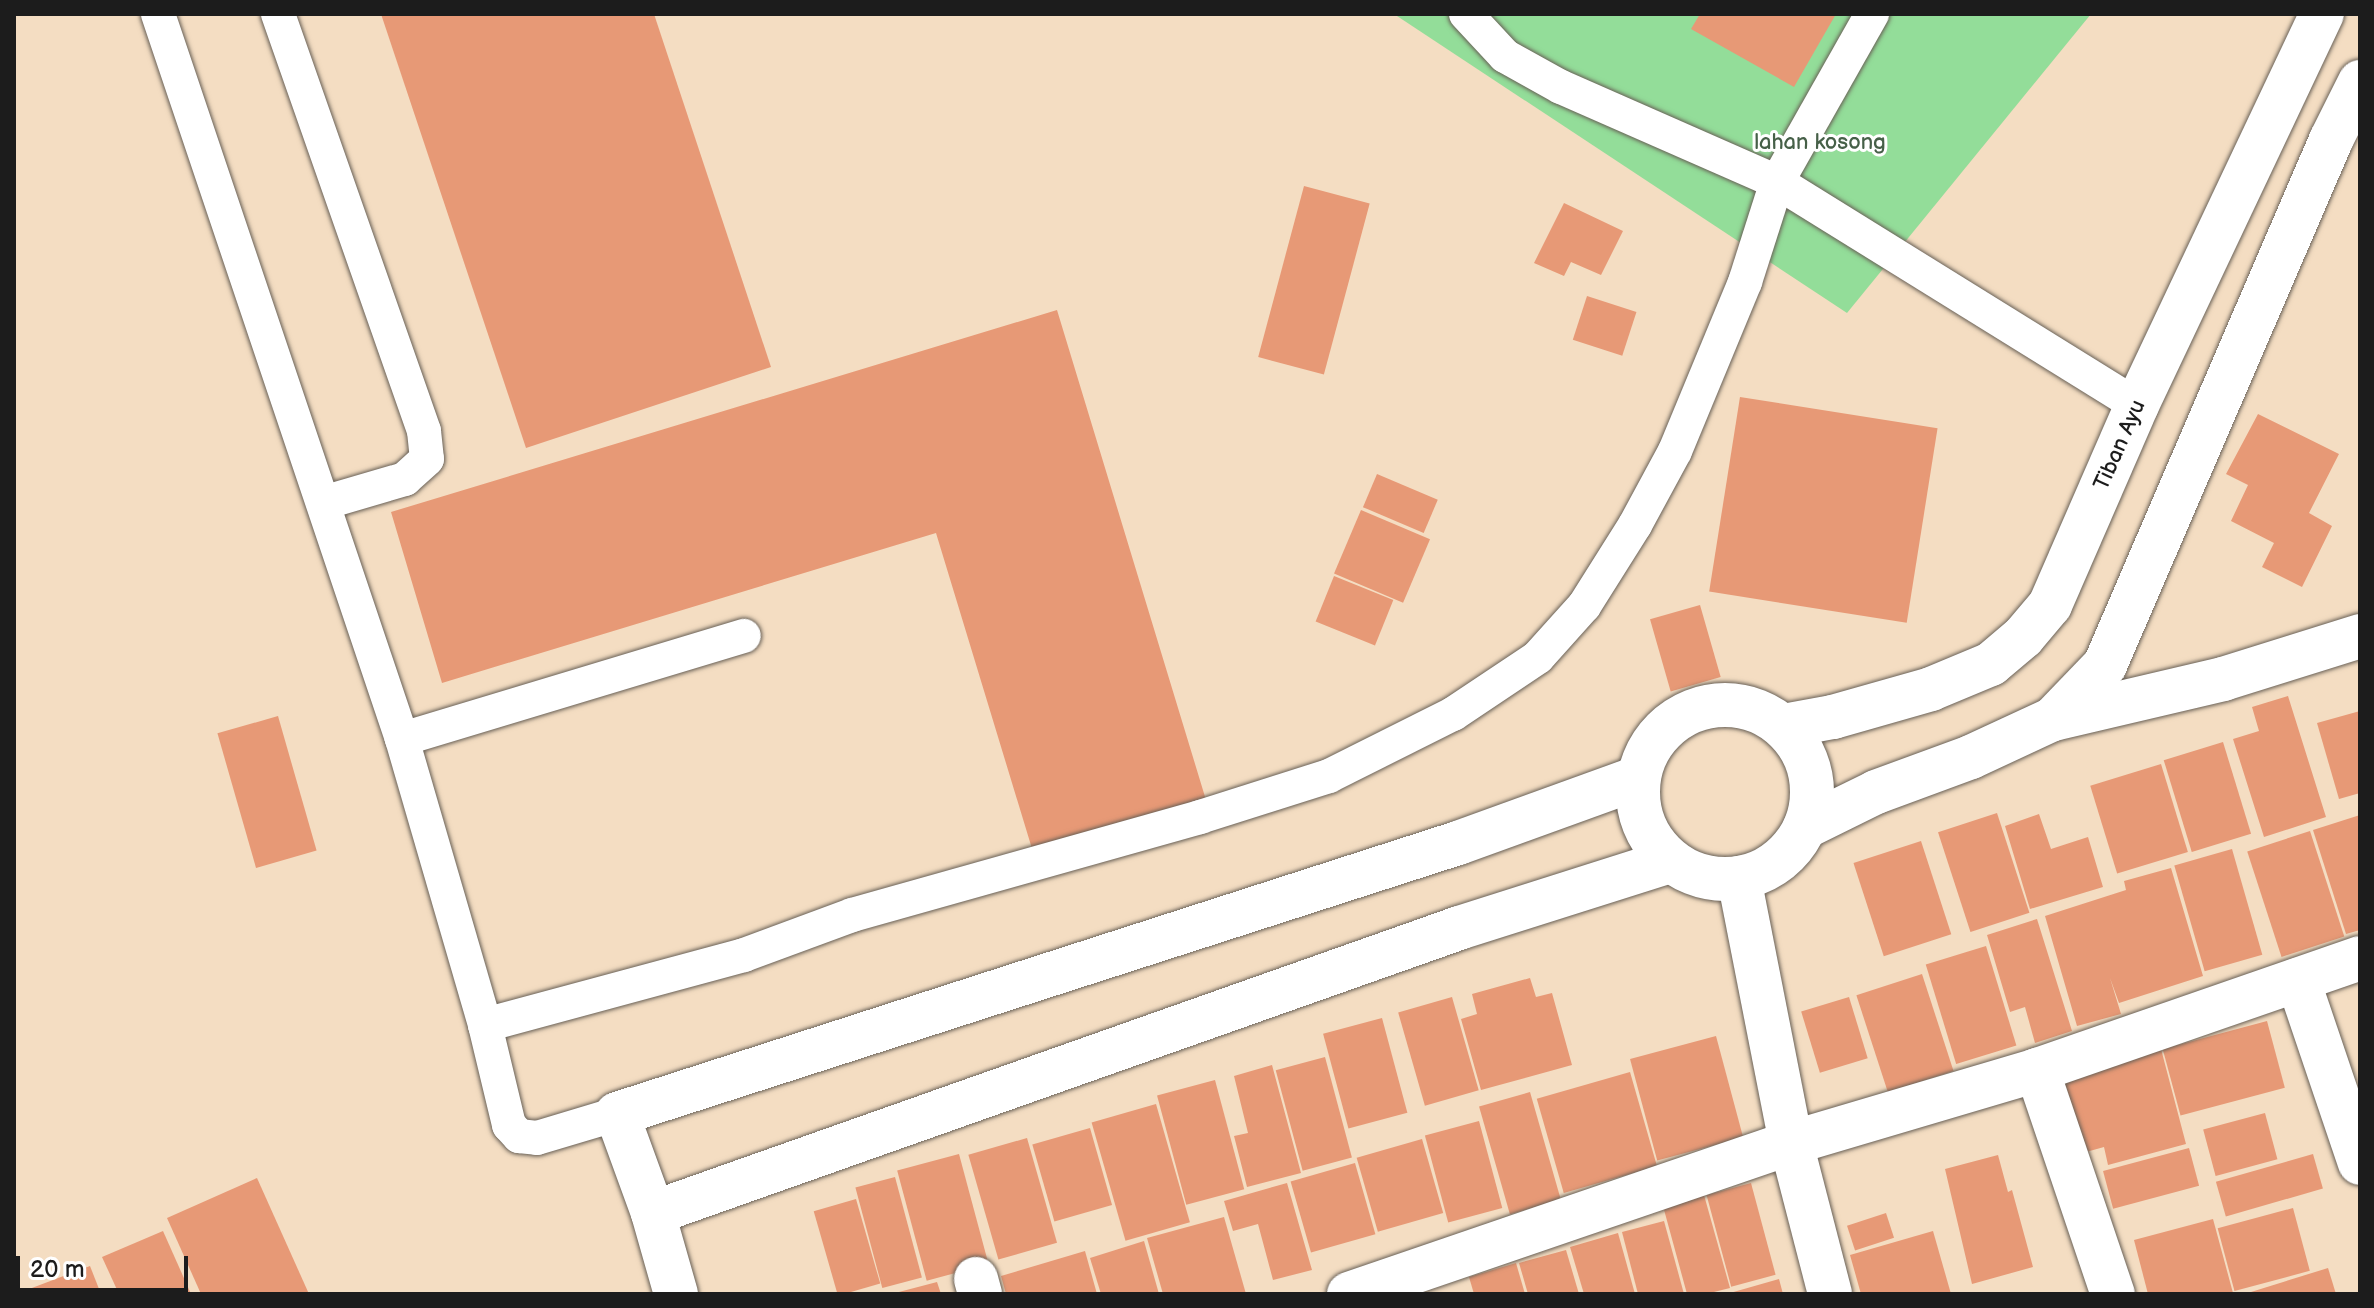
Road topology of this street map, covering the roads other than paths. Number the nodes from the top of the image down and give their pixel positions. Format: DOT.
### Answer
graph roads {
  1 [pos="158,14"];
  2 [pos="278,14"];
  3 [pos="1466,14"];
  4 [pos="1872,14"];
  5 [pos="2322,14"];
  6 [pos="2360,82"];
  7 [pos="2345,140"];
  8 [pos="1777,182"];
  9 [pos="2137,405"];
  10 [pos="323,503"];
  11 [pos="744,636"];
  12 [pos="2360,636"];
  13 [pos="2053,719"];
  14 [pos="1784,726"];
  15 [pos="402,739"];
  16 [pos="1638,778"];
  17 [pos="1805,827"];
  18 [pos="1670,861"];
  19 [pos="1739,878"];
  20 [pos="2360,958"];
  21 [pos="2298,980"];
  22 [pos="485,1025"];
  23 [pos="2037,1070"];
  24 [pos="617,1114"];
  25 [pos="1791,1143"];
  26 [pos="2360,1163"];
  27 [pos="653,1213"];
  28 [pos="676,1294"];
  29 [pos="1349,1294"];
  30 [pos="1830,1294"];
  31 [pos="2113,1294"];
  1 -- 10 [label="lane"];
  2 -- 10 [label="lane"];
  3 -- 8 [label="lane"];
  4 -- 8 [label="lane"];
  5 -- 9 [label="street, Tiban Ayu"];
  6 -- 7 [label="street"];
  7 -- 13 [label="street"];
  8 -- 9 [label="lane"];
  8 -- 22 [label="lane"];
  9 -- 14 [label="street, Tiban Ayu"];
  10 -- 15 [label="lane"];
  11 -- 15 [label="lane"];
  12 -- 13 [label="street"];
  13 -- 17 [label="street"];
  14 -- 16 [label="street"];
  14 -- 17 [label="street"];
  15 -- 22 [label="lane"];
  16 -- 18 [label="street"];
  16 -- 24 [label="street"];
  17 -- 19 [label="street"];
  18 -- 19 [label="street"];
  18 -- 27 [label="street"];
  19 -- 25 [label="street"];
  20 -- 21 [label="street"];
  21 -- 23 [label="street"];
  21 -- 26 [label="street"];
  22 -- 24 [label="lane"];
  23 -- 25 [label="street"];
  23 -- 31 [label="street"];
  24 -- 27 [label="street"];
  25 -- 29 [label="street"];
  25 -- 30 [label="street"];
  27 -- 28 [label="street"];
}
